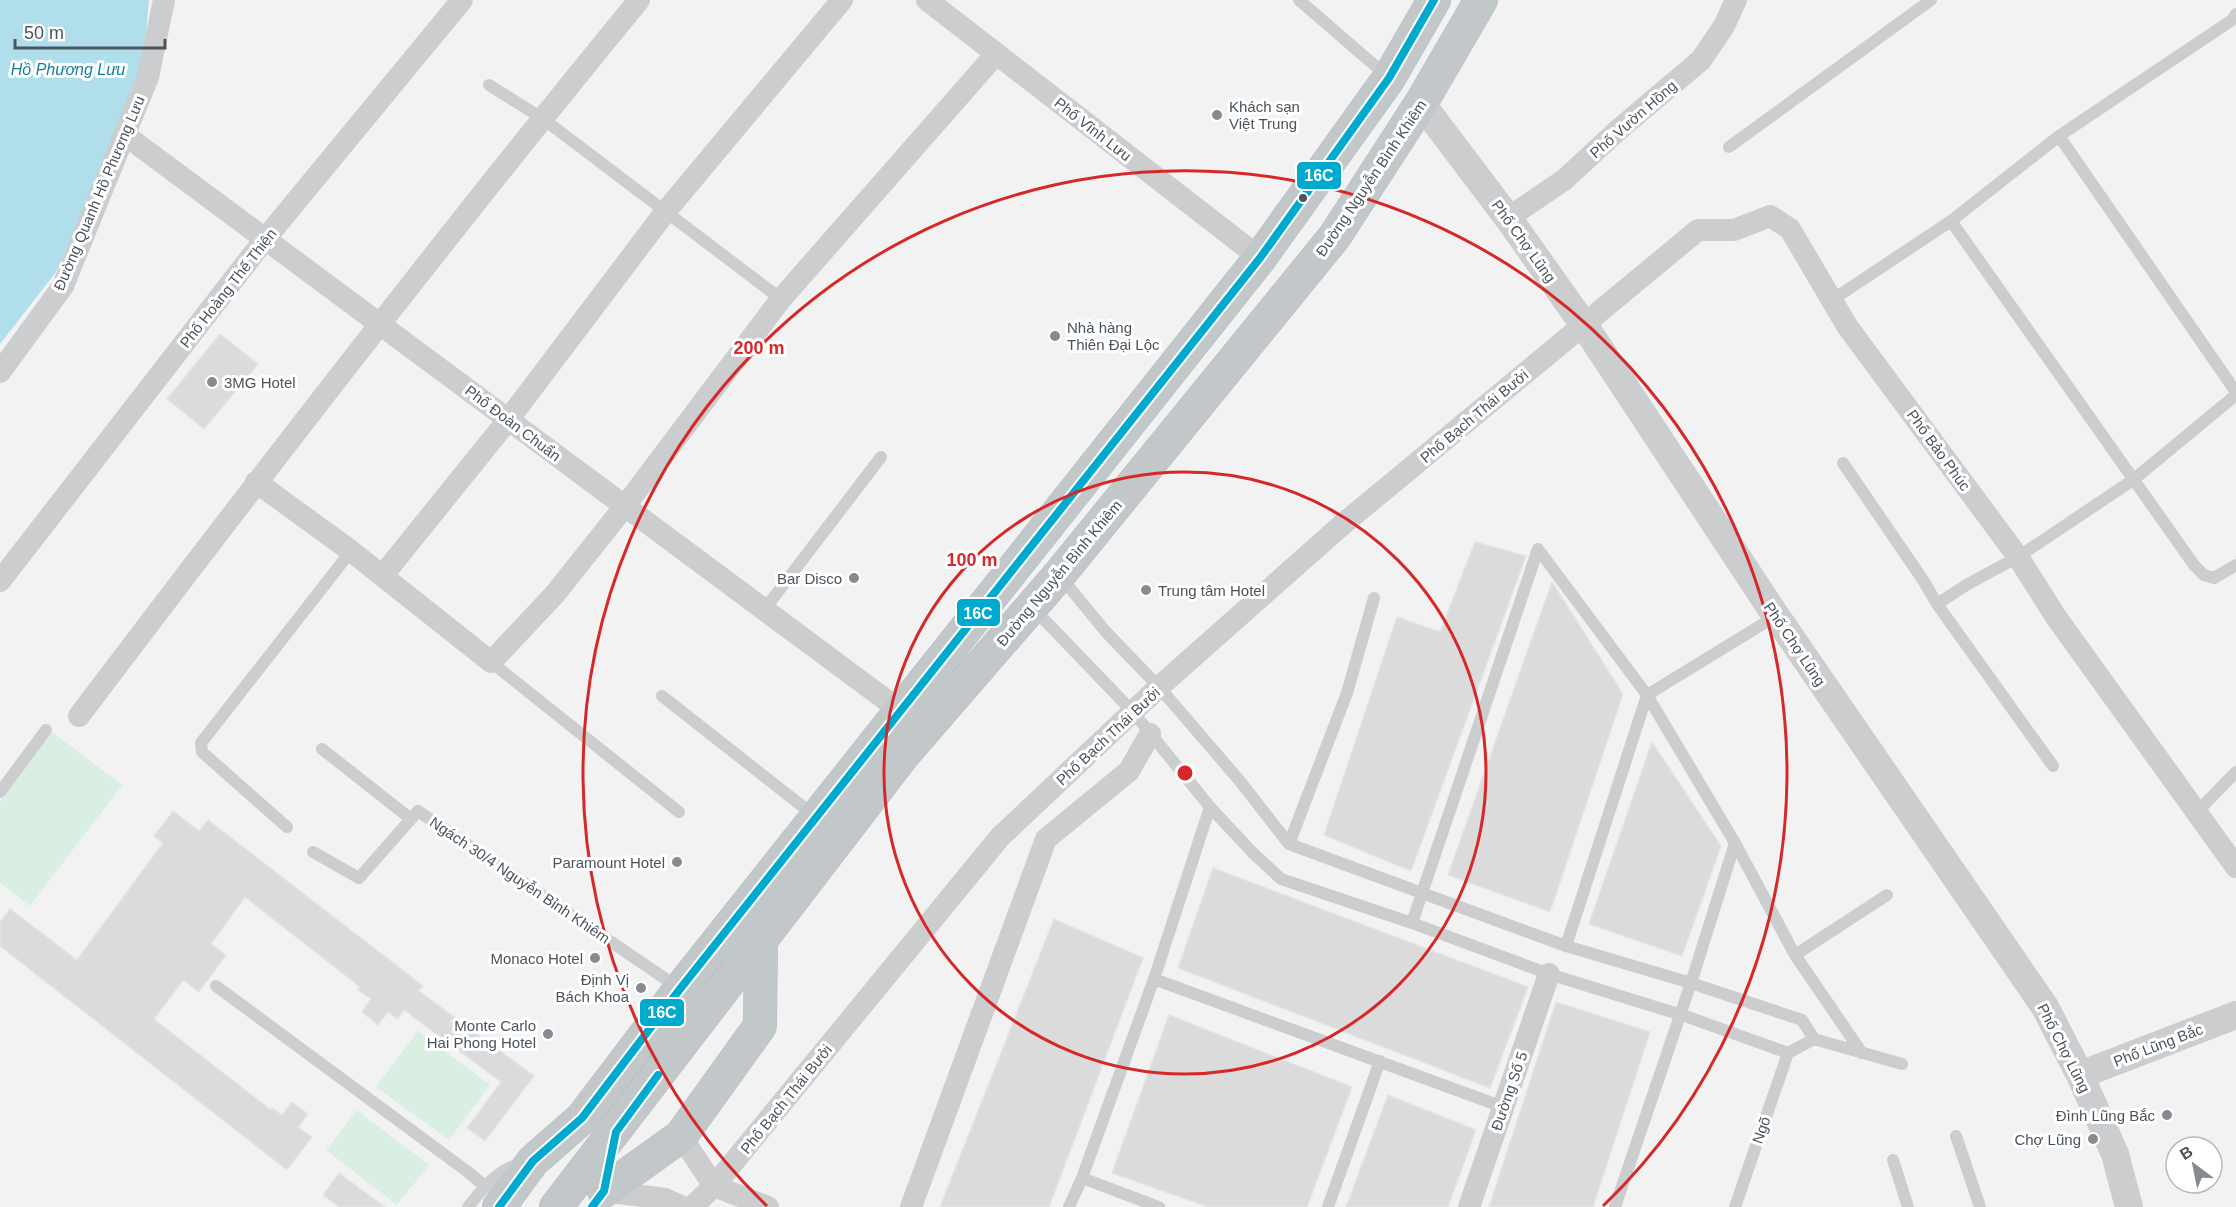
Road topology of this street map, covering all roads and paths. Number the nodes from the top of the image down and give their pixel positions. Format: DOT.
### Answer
graph roads {
  1 [pos="164,0"];
  2 [pos="462,0"];
  3 [pos="639,0"];
  4 [pos="842,0"];
  5 [pos="927,0"];
  6 [pos="1299,0"];
  7 [pos="1434,0"];
  8 [pos="1481,0"];
  9 [pos="1736,0"];
  10 [pos="1931,0"];
  11 [pos="2236,14"];
  12 [pos="996,54"];
  13 [pos="1389,78"];
  14 [pos="489,85"];
  15 [pos="1421,103"];
  16 [pos="542,118"];
  17 [pos="125,135"];
  18 [pos="2059,136"];
  19 [pos="1729,147"];
  20 [pos="666,211"];
  21 [pos="1508,218"];
  22 [pos="1951,221"];
  23 [pos="265,240"];
  24 [pos="1260,258"];
  25 [pos="781,299"];
  26 [pos="1832,300"];
  27 [pos="380,324"];
  28 [pos="1584,325"];
  29 [pos="0,372"];
  30 [pos="2236,393"];
  31 [pos="508,420"];
  32 [pos="881,457"];
  33 [pos="1843,463"];
  34 [pos="2133,480"];
  35 [pos="256,482"];
  36 [pos="625,506"];
  37 [pos="351,551"];
  38 [pos="2018,557"];
  39 [pos="2236,565"];
  40 [pos="383,575"];
  41 [pos="1059,575"];
  42 [pos="0,581"];
  43 [pos="1374,598"];
  44 [pos="1936,604"];
  45 [pos="1032,608"];
  46 [pos="764,610"];
  47 [pos="1776,616"];
  48 [pos="490,662"];
  49 [pos="1159,687"];
  50 [pos="1647,695"];
  51 [pos="662,696"];
  52 [pos="903,710"];
  53 [pos="1133,712"];
  54 [pos="79,716"];
  55 [pos="46,730"];
  56 [pos="1150,734"];
  57 [pos="322,749"];
  58 [pos="2053,766"];
  59 [pos="2236,772"];
  60 [pos="0,792"];
  61 [pos="1210,807"];
  62 [pos="679,812"];
  63 [pos="2196,813"];
  64 [pos="817,817"];
  65 [pos="411,819"];
  66 [pos="287,826"];
  67 [pos="1736,843"];
  68 [pos="1289,844"];
  69 [pos="313,852"];
  70 [pos="2236,867"];
  71 [pos="1422,894"];
  72 [pos="1887,896"];
  73 [pos="1412,923"];
  74 [pos="761,940"];
  75 [pos="1566,946"];
  76 [pos="1795,955"];
  77 [pos="1549,975"];
  78 [pos="1154,979"];
  79 [pos="1691,983"];
  80 [pos="216,986"];
  81 [pos="680,989"];
  82 [pos="1680,1015"];
  83 [pos="2236,1015"];
  84 [pos="1814,1039"];
  85 [pos="1788,1053"];
  86 [pos="1862,1053"];
  87 [pos="1380,1061"];
  88 [pos="1902,1064"];
  89 [pos="2080,1075"];
  90 [pos="1503,1107"];
  91 [pos="582,1118"];
  92 [pos="616,1132"];
  93 [pos="681,1136"];
  94 [pos="1956,1136"];
  95 [pos="1893,1160"];
  96 [pos="1082,1178"];
  97 [pos="714,1186"];
  98 [pos="492,1197"];
  99 [pos="598,1199"];
  100 [pos="468,1207"];
  101 [pos="523,1207"];
  102 [pos="556,1207"];
  103 [pos="683,1207"];
  104 [pos="692,1207"];
  105 [pos="768,1207"];
  106 [pos="911,1207"];
  107 [pos="1069,1207"];
  108 [pos="1159,1207"];
  109 [pos="1328,1207"];
  110 [pos="1470,1207"];
  111 [pos="1616,1207"];
  112 [pos="1735,1207"];
  113 [pos="1908,1207"];
  114 [pos="1980,1207"];
  115 [pos="2129,1207"];
  1 -- 17 [label="street, Đường Quanh Hồ Phương Lưu"];
  2 -- 23 [label="street, Phố Hoàng Thế Thiện"];
  3 -- 16 [label="street"];
  4 -- 20 [label="street"];
  5 -- 12 [label="street, Phố Vĩnh Lưu"];
  6 -- 13 [label="lane"];
  7 -- 13 [label="highway"];
  8 -- 15 [label="highway, Đường Nguyễn Bình Khiêm"];
  9 -- 21 [label="street, Phố Vườn Hồng"];
  10 -- 19 [label="lane"];
  11 -- 18 [label="lane"];
  12 -- 24 [label="street, Phố Vĩnh Lưu"];
  12 -- 25 [label="street"];
  13 -- 24 [label="highway"];
  14 -- 16 [label="lane"];
  15 -- 21 [label="street, Phố Chợ Lũng"];
  15 -- 41 [label="highway, Đường Nguyễn Bình Khiêm"];
  16 -- 20 [label="lane"];
  16 -- 27 [label="street"];
  17 -- 23 [label="street, Phố Đoàn Chuẩn"];
  17 -- 29 [label="street, Đường Quanh Hồ Phương Lưu"];
  18 -- 22 [label="lane"];
  18 -- 30 [label="lane"];
  20 -- 25 [label="lane"];
  20 -- 31 [label="street"];
  21 -- 28 [label="street, Phố Chợ Lũng"];
  22 -- 26 [label="lane"];
  22 -- 34 [label="lane"];
  23 -- 27 [label="street, Phố Đoàn Chuẩn"];
  23 -- 42 [label="street, Phố Hoàng Thế Thiện"];
  24 -- 52 [label="highway"];
  25 -- 36 [label="street"];
  26 -- 28 [label="street, Phố Bảo Phúc"];
  26 -- 38 [label="street, Phố Bảo Phúc"];
  27 -- 31 [label="street, Phố Đoàn Chuẩn"];
  27 -- 35 [label="street"];
  28 -- 47 [label="street, Phố Chợ Lũng"];
  28 -- 49 [label="street, Phố Bạch Thái Bưởi"];
  30 -- 34 [label="lane"];
  31 -- 36 [label="street, Phố Đoàn Chuẩn"];
  31 -- 40 [label="street"];
  32 -- 46 [label="lane"];
  33 -- 44 [label="lane"];
  34 -- 38 [label="lane"];
  34 -- 39 [label="lane"];
  35 -- 37 [label="street"];
  35 -- 54 [label="street"];
  36 -- 46 [label="street, Phố Đoàn Chuẩn"];
  36 -- 48 [label="street"];
  37 -- 40 [label="street"];
  37 -- 66 [label="lane"];
  38 -- 44 [label="lane"];
  38 -- 63 [label="street, Phố Bảo Phúc"];
  40 -- 48 [label="street"];
  41 -- 45 [label="highway, Đường Nguyễn Bình Khiêm"];
  41 -- 49 [label="lane"];
  43 -- 68 [label="lane"];
  44 -- 58 [label="lane"];
  45 -- 53 [label="lane"];
  45 -- 74 [label="highway, Đường Nguyễn Bình Khiêm"];
  46 -- 52 [label="street, Phố Đoàn Chuẩn"];
  47 -- 50 [label="lane"];
  47 -- 89 [label="street, Phố Chợ Lũng"];
  48 -- 62 [label="lane"];
  49 -- 53 [label="street, Phố Bạch Thái Bưởi"];
  49 -- 68 [label="lane"];
  50 -- 67 [label="lane"];
  50 -- 71 [label="lane"];
  50 -- 75 [label="lane"];
  51 -- 64 [label="lane"];
  52 -- 64 [label="highway"];
  53 -- 56 [label="lane"];
  53 -- 97 [label="street, Phố Bạch Thái Bưởi"];
  55 -- 60 [label="lane"];
  56 -- 61 [label="lane"];
  56 -- 106 [label="street"];
  57 -- 65 [label="lane"];
  59 -- 63 [label="lane"];
  61 -- 73 [label="lane"];
  61 -- 78 [label="lane"];
  63 -- 70 [label="street, Phố Bảo Phúc"];
  64 -- 81 [label="highway"];
  65 -- 69 [label="lane, Ngách 30/4 Nguyễn Bỉnh Khiêm"];
  65 -- 81 [label="lane, Ngách 30/4 Nguyễn Bỉnh Khiêm"];
  67 -- 76 [label="lane"];
  67 -- 79 [label="lane"];
  68 -- 71 [label="lane"];
  71 -- 73 [label="lane"];
  71 -- 75 [label="lane"];
  72 -- 76 [label="lane"];
  73 -- 77 [label="lane"];
  74 -- 92 [label="highway, Đường Nguyễn Bình Khiêm"];
  74 -- 93 [label="highway"];
  75 -- 79 [label="lane"];
  76 -- 86 [label="lane"];
  77 -- 82 [label="lane"];
  77 -- 90 [label="street, Đường Số 5"];
  78 -- 87 [label="lane"];
  78 -- 96 [label="lane"];
  79 -- 82 [label="lane"];
  79 -- 84 [label="lane"];
  80 -- 98 [label="lane"];
  81 -- 91 [label="highway"];
  82 -- 85 [label="lane"];
  82 -- 111 [label="lane"];
  83 -- 89 [label="street, Phố Lũng Bắc"];
  84 -- 85 [label="lane"];
  84 -- 86 [label="lane"];
  85 -- 112 [label="lane, Ngõ"];
  86 -- 88 [label="lane"];
  87 -- 90 [label="lane"];
  87 -- 109 [label="lane"];
  89 -- 115 [label="street, Phố Chợ Lũng"];
  90 -- 110 [label="street, Đường Số 5"];
  91 -- 98 [label="highway"];
  91 -- 101 [label="highway"];
  92 -- 99 [label="highway"];
  92 -- 102 [label="highway, Đường Nguyễn Bình Khiêm"];
  93 -- 97 [label="street"];
  93 -- 99 [label="highway"];
  94 -- 114 [label="lane"];
  95 -- 113 [label="lane"];
  96 -- 107 [label="lane"];
  96 -- 108 [label="lane"];
  97 -- 104 [label="street, Phố Bạch Thái Bưởi"];
  97 -- 105 [label="street"];
  98 -- 100 [label="lane"];
  99 -- 103 [label="street"];
}
